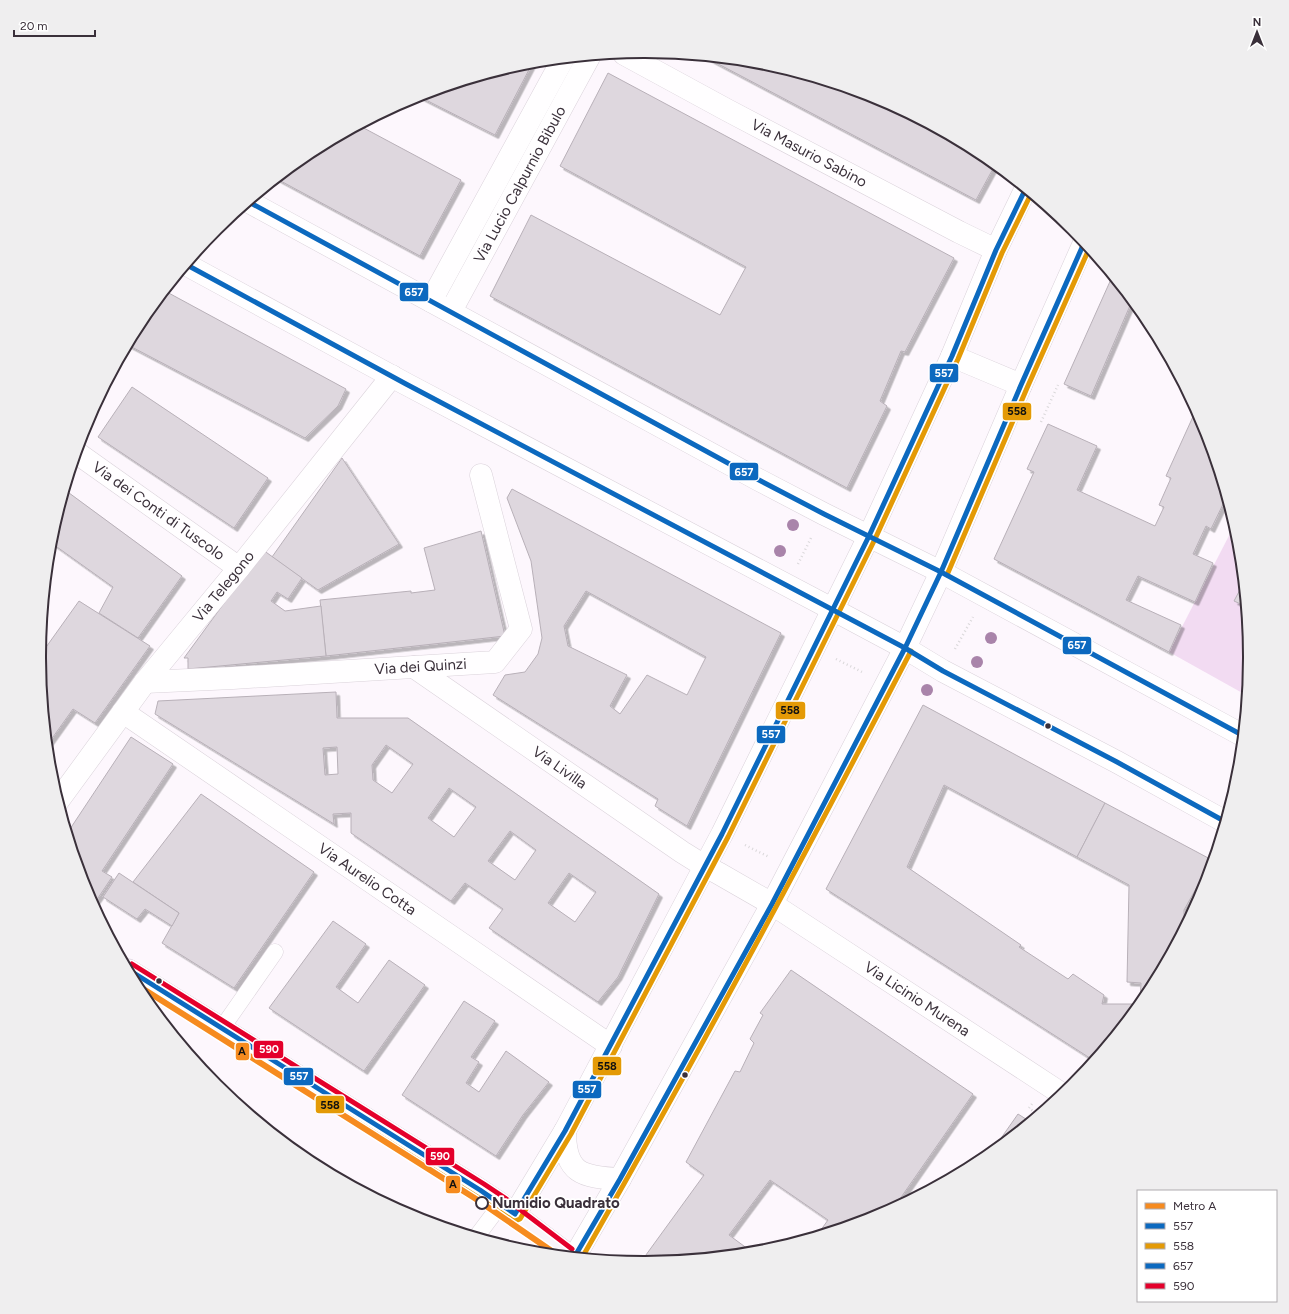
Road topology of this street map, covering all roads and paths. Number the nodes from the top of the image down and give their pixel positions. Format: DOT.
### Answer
graph roads {
  1 [pos="632,59"];
  2 [pos="586,62"];
  3 [pos="560,65"];
  4 [pos="504,168"];
  5 [pos="524,178"];
  6 [pos="1023,194"];
  7 [pos="253,204"];
  8 [pos="1082,249"];
  9 [pos="996,250"];
  10 [pos="191,267"];
  11 [pos="431,301"];
  12 [pos="451,311"];
  13 [pos="952,356"];
  14 [pos="392,376"];
  15 [pos="1021,385"];
  16 [pos="1058,385"];
  17 [pos="1041,422"];
  18 [pos="81,456"];
  19 [pos="481,475"];
  20 [pos="814,532"];
  21 [pos="869,536"];
  22 [pos="797,564"];
  23 [pos="239,568"];
  24 [pos="941,572"];
  25 [pos="832,609"];
  26 [pos="976,613"];
  27 [pos="905,648"];
  28 [pos="952,654"];
  29 [pos="833,657"];
  30 [pos="414,668"];
  31 [pos="866,675"];
  32 [pos="145,682"];
  33 [pos="123,712"];
  34 [pos="1238,733"];
  35 [pos="62,795"];
  36 [pos="1221,819"];
  37 [pos="743,844"];
  38 [pos="775,861"];
  39 [pos="706,867"];
  40 [pos="772,904"];
  41 [pos="275,952"];
  42 [pos="139,977"];
  43 [pos="222,1028"];
  44 [pos="611,1046"];
  45 [pos="1057,1091"];
  46 [pos="1029,1108"];
  47 [pos="1034,1111"];
  48 [pos="565,1131"];
  49 [pos="620,1179"];
  50 [pos="508,1209"];
  51 [pos="481,1232"];
  52 [pos="560,1249"];
  53 [pos="579,1251"];
  1 -- 9 [label="street, Via Masurio Sabino"];
  2 -- 5 [label="street, Via Lucio Calpurnio Bibulo"];
  3 -- 4 [label="street, Via Lucio Calpurnio Bibulo"];
  4 -- 5 [label="street"];
  4 -- 11 [label="street, Via Lucio Calpurnio Bibulo"];
  5 -- 12 [label="street, Via Lucio Calpurnio Bibulo"];
  6 -- 9 [label="street"];
  7 -- 11 [label="street"];
  8 -- 15 [label="street"];
  9 -- 13 [label="street"];
  10 -- 14 [label="street"];
  11 -- 12 [label="street"];
  12 -- 21 [label="street"];
  13 -- 15 [label="street"];
  13 -- 21 [label="street"];
  14 -- 23 [label="street, Via Telegono"];
  14 -- 25 [label="street"];
  15 -- 24 [label="street"];
  16 -- 17 [label="path"];
  18 -- 23 [label="street, Via dei Conti di Tuscolo"];
  19 -- 30 [label="street, Via dei Quinzi"];
  20 -- 22 [label="path"];
  21 -- 24 [label="street"];
  21 -- 25 [label="street"];
  23 -- 32 [label="street, Via Telegono"];
  24 -- 27 [label="street"];
  24 -- 34 [label="street"];
  25 -- 27 [label="street"];
  25 -- 39 [label="street"];
  26 -- 28 [label="path"];
  27 -- 36 [label="street"];
  27 -- 40 [label="street"];
  29 -- 31 [label="path"];
  30 -- 32 [label="street, Via dei Quinzi"];
  30 -- 39 [label="street, Via Livilla"];
  32 -- 33 [label="street, Via Telegono"];
  33 -- 35 [label="street, Via Telegono"];
  33 -- 44 [label="street, Via Aurelio Cotta"];
  37 -- 38 [label="path"];
  39 -- 40 [label="street, Via Livilla"];
  39 -- 44 [label="street"];
  40 -- 45 [label="street, Via Licinio Murena"];
  40 -- 49 [label="street"];
  41 -- 43 [label="lane"];
  42 -- 43 [label="main road"];
  43 -- 50 [label="main road"];
  44 -- 48 [label="street"];
  46 -- 47 [label="path"];
  48 -- 49 [label="street"];
  48 -- 50 [label="street"];
  49 -- 53 [label="street"];
  50 -- 51 [label="lane"];
  50 -- 52 [label="main road"];
}
